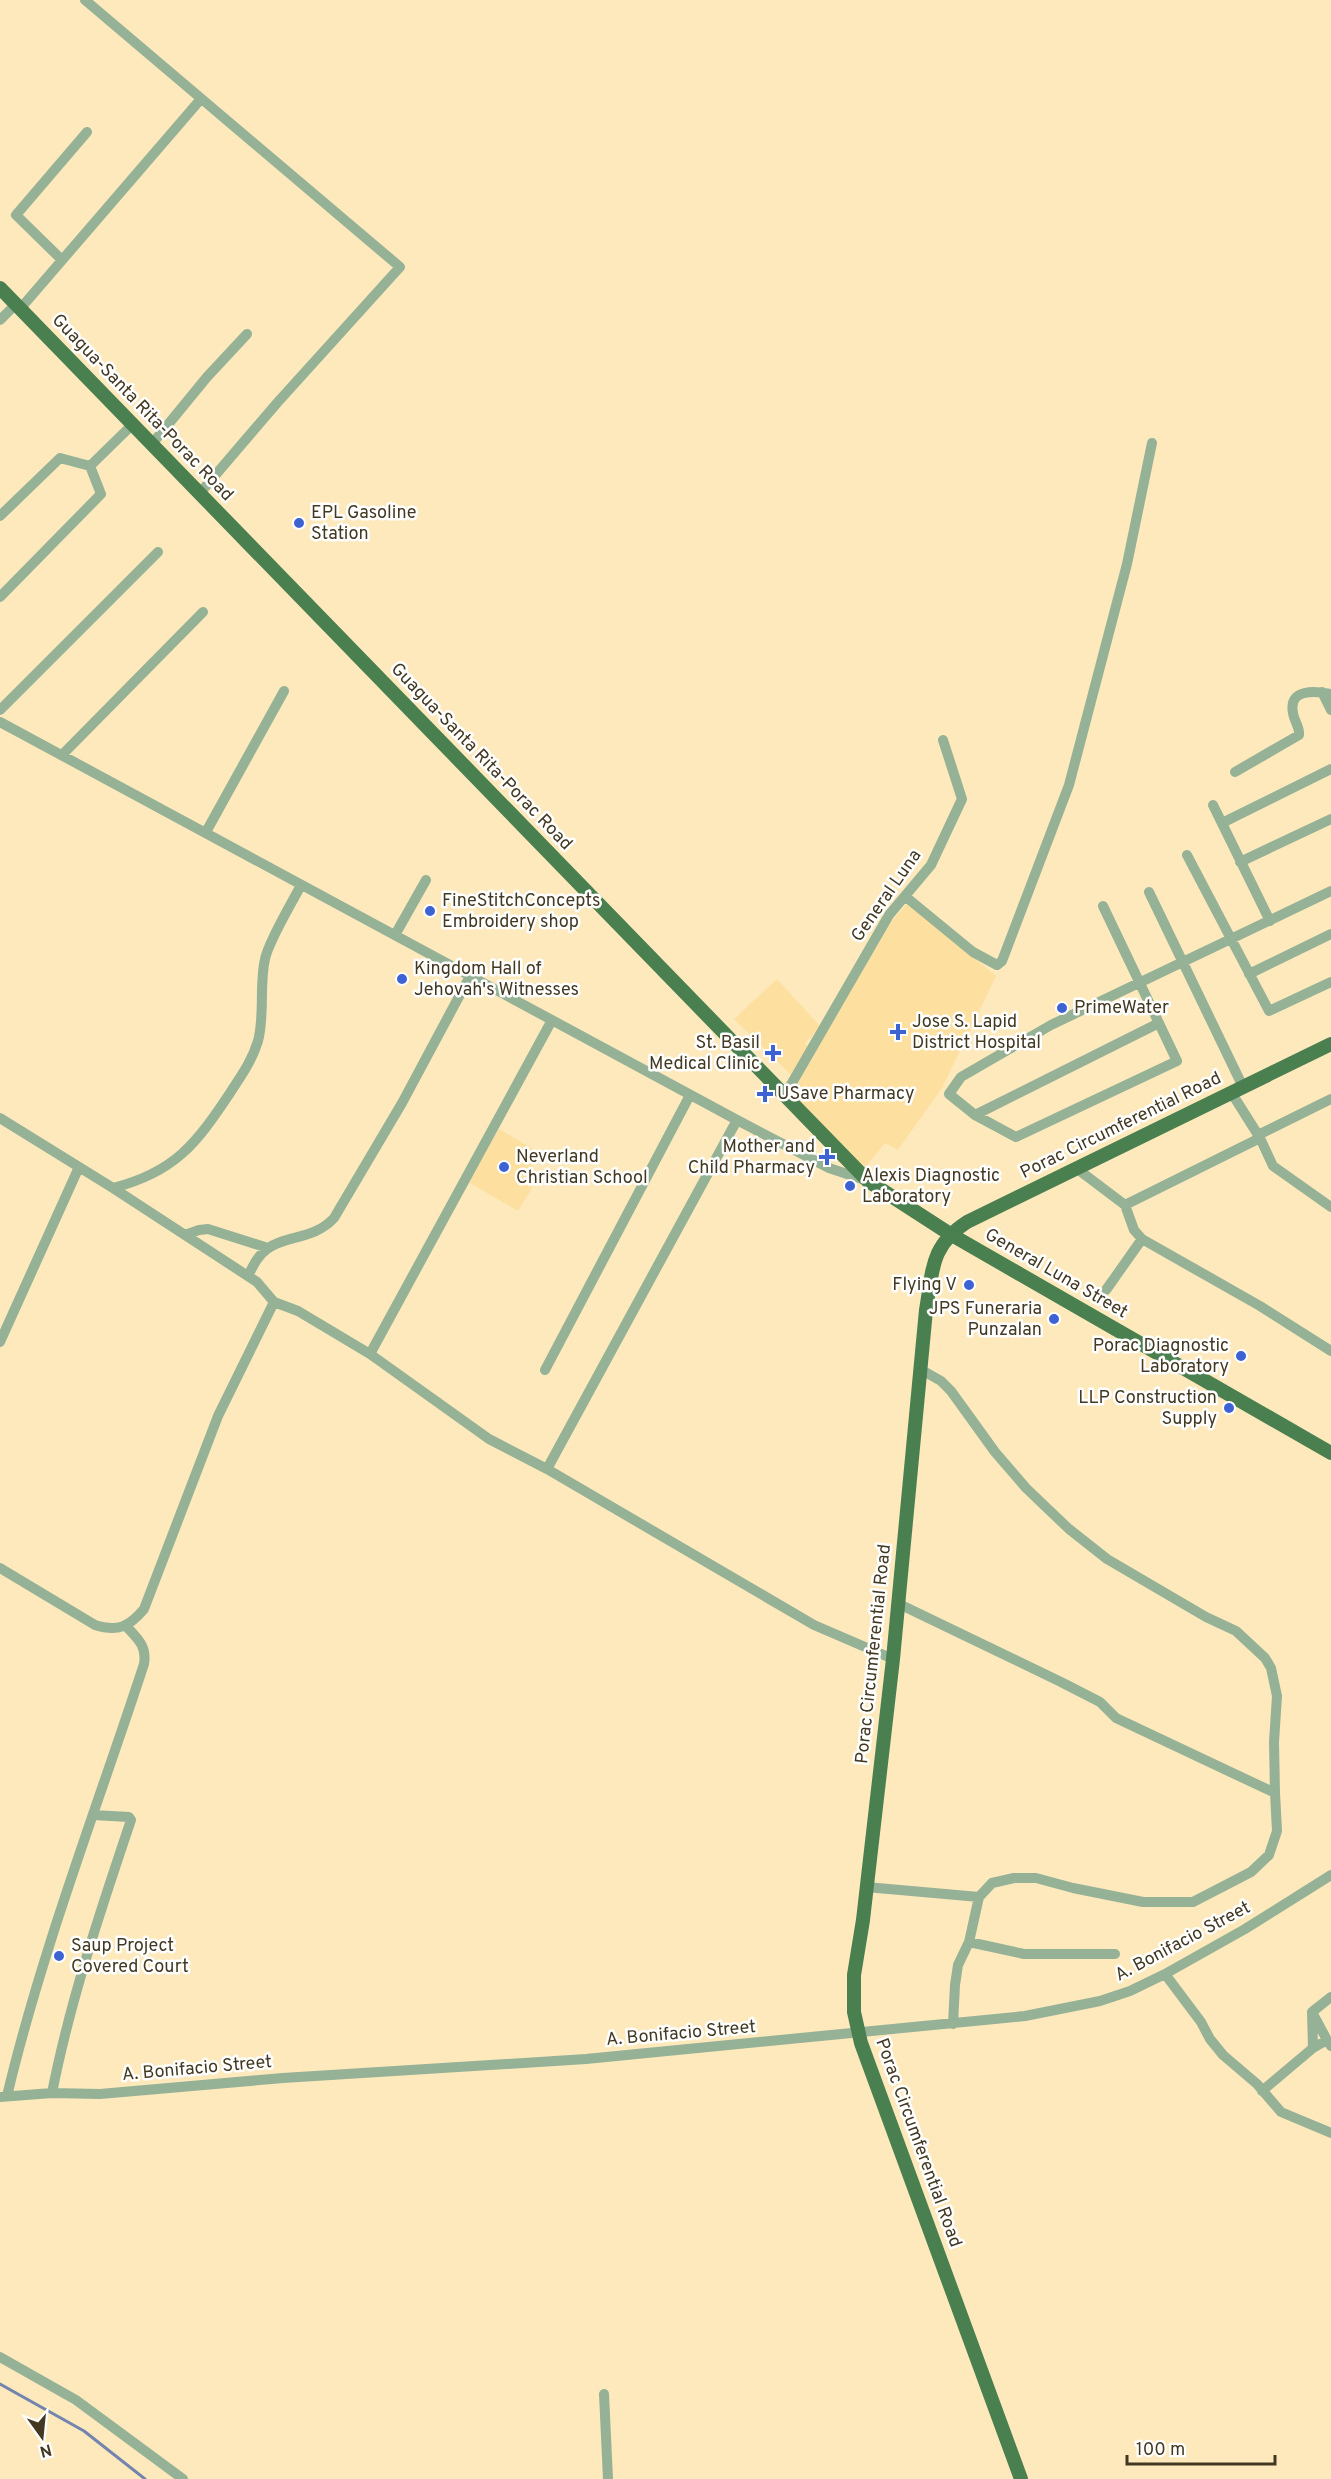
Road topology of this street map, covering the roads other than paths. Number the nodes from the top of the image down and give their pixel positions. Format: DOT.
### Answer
graph roads {
  1 [pos="85,0"];
  2 [pos="200,100"];
  3 [pos="87,132"];
  4 [pos="62,260"];
  5 [pos="0,288"];
  6 [pos="18,307"];
  7 [pos="0,320"];
  8 [pos="247,334"];
  9 [pos="133,424"];
  10 [pos="1152,443"];
  11 [pos="152,444"];
  12 [pos="90,466"];
  13 [pos="200,493"];
  14 [pos="0,516"];
  15 [pos="158,552"];
  16 [pos="0,597"];
  17 [pos="203,612"];
  18 [pos="284,691"];
  19 [pos="1327,693"];
  20 [pos="0,710"];
  21 [pos="1331,710"];
  22 [pos="0,722"];
  23 [pos="943,740"];
  24 [pos="62,755"];
  25 [pos="1331,769"];
  26 [pos="1234,772"];
  27 [pos="1213,805"];
  28 [pos="1331,819"];
  29 [pos="1222,823"];
  30 [pos="206,832"];
  31 [pos="1187,855"];
  32 [pos="1240,862"];
  33 [pos="426,880"];
  34 [pos="301,885"];
  35 [pos="1331,891"];
  36 [pos="1149,892"];
  37 [pos="906,897"];
  38 [pos="1103,906"];
  39 [pos="1270,921"];
  40 [pos="1331,934"];
  41 [pos="395,935"];
  42 [pos="1232,939"];
  43 [pos="1183,962"];
  44 [pos="1249,974"];
  45 [pos="470,976"];
  46 [pos="1140,982"];
  47 [pos="1331,982"];
  48 [pos="552,1020"];
  49 [pos="1159,1023"];
  50 [pos="1331,1044"];
  51 [pos="1237,1090"];
  52 [pos="690,1095"];
  53 [pos="785,1095"];
  54 [pos="1331,1099"];
  55 [pos="975,1115"];
  56 [pos="0,1118"];
  57 [pos="737,1120"];
  58 [pos="1259,1136"];
  59 [pos="79,1167"];
  60 [pos="1076,1168"];
  61 [pos="868,1181"];
  62 [pos="113,1188"];
  63 [pos="1328,1201"];
  64 [pos="1125,1205"];
  65 [pos="950,1234"];
  66 [pos="185,1235"];
  67 [pos="1142,1239"];
  68 [pos="268,1248"];
  69 [pos="248,1276"];
  70 [pos="1106,1290"];
  71 [pos="274,1302"];
  72 [pos="0,1342"];
  73 [pos="1331,1351"];
  74 [pos="370,1354"];
  75 [pos="920,1369"];
  76 [pos="545,1370"];
  77 [pos="1331,1453"];
  78 [pos="546,1469"];
  79 [pos="0,1568"];
  80 [pos="897,1603"];
  81 [pos="126,1626"];
  82 [pos="892,1659"];
  83 [pos="1275,1793"];
  84 [pos="93,1815"];
  85 [pos="1331,1875"];
  86 [pos="866,1887"];
  87 [pos="979,1897"];
  88 [pos="969,1942"];
  89 [pos="1114,1954"];
  90 [pos="1165,1974"];
  91 [pos="1331,1997"];
  92 [pos="1312,2012"];
  93 [pos="953,2024"];
  94 [pos="859,2033"];
  95 [pos="1329,2043"];
  96 [pos="1312,2048"];
  97 [pos="1262,2091"];
  98 [pos="52,2093"];
  99 [pos="3,2097"];
  100 [pos="1331,2133"];
  101 [pos="0,2357"];
  102 [pos="604,2394"];
  103 [pos="183,2479"];
  104 [pos="608,2479"];
  105 [pos="1021,2479"];
  1 -- 2 [label="street"];
  2 -- 4 [label="street"];
  2 -- 13 [label="street"];
  3 -- 4 [label="street"];
  4 -- 6 [label="street"];
  5 -- 6 [label="main road, Guagua-Santa Rita-Porac Road"];
  6 -- 7 [label="street"];
  6 -- 9 [label="main road, Guagua-Santa Rita-Porac Road"];
  8 -- 11 [label="street"];
  9 -- 11 [label="main road, Guagua-Santa Rita-Porac Road"];
  9 -- 12 [label="street"];
  10 -- 37 [label="street"];
  11 -- 13 [label="main road, Guagua-Santa Rita-Porac Road"];
  12 -- 14 [label="street"];
  12 -- 16 [label="street"];
  13 -- 53 [label="main road, Guagua-Santa Rita-Porac Road"];
  15 -- 20 [label="street"];
  17 -- 24 [label="street"];
  18 -- 30 [label="street"];
  19 -- 21 [label="street"];
  19 -- 26 [label="street"];
  22 -- 24 [label="street"];
  23 -- 37 [label="street, General Luna"];
  24 -- 30 [label="street"];
  25 -- 29 [label="street"];
  27 -- 29 [label="street"];
  28 -- 32 [label="street"];
  29 -- 32 [label="street"];
  30 -- 34 [label="street"];
  31 -- 42 [label="street"];
  32 -- 39 [label="street"];
  33 -- 41 [label="street"];
  34 -- 41 [label="street"];
  34 -- 62 [label="street"];
  35 -- 39 [label="street"];
  36 -- 43 [label="street"];
  37 -- 53 [label="street, General Luna"];
  38 -- 46 [label="street"];
  39 -- 42 [label="street"];
  40 -- 44 [label="street"];
  41 -- 45 [label="street"];
  42 -- 43 [label="street"];
  42 -- 44 [label="street"];
  43 -- 46 [label="street"];
  43 -- 51 [label="street"];
  44 -- 47 [label="street"];
  45 -- 48 [label="street"];
  45 -- 68 [label="street"];
  46 -- 49 [label="street"];
  46 -- 55 [label="street"];
  48 -- 52 [label="street"];
  48 -- 74 [label="street"];
  49 -- 55 [label="street"];
  49 -- 55 [label="street"];
  50 -- 51 [label="main road, Porac Circumferential Road"];
  51 -- 58 [label="street"];
  51 -- 60 [label="main road, Porac Circumferential Road"];
  52 -- 57 [label="street"];
  52 -- 76 [label="street"];
  53 -- 61 [label="main road, Guagua-Santa Rita-Porac Road"];
  54 -- 58 [label="street"];
  56 -- 59 [label="street"];
  57 -- 61 [label="street"];
  57 -- 78 [label="street"];
  58 -- 63 [label="street"];
  58 -- 64 [label="street"];
  59 -- 62 [label="street"];
  59 -- 72 [label="street"];
  60 -- 64 [label="street"];
  60 -- 65 [label="main road, Porac Circumferential Road"];
  61 -- 65 [label="main road, Guagua-Santa Rita-Porac Road"];
  62 -- 66 [label="street"];
  64 -- 67 [label="street"];
  65 -- 75 [label="main road, Porac Circumferential Road"];
  65 -- 77 [label="main road, General Luna Street"];
  66 -- 68 [label="street"];
  66 -- 69 [label="street"];
  67 -- 70 [label="street"];
  67 -- 73 [label="street"];
  68 -- 69 [label="street"];
  69 -- 71 [label="street"];
  71 -- 74 [label="street"];
  71 -- 81 [label="street"];
  74 -- 78 [label="street"];
  75 -- 80 [label="main road, Porac Circumferential Road"];
  75 -- 83 [label="street"];
  78 -- 82 [label="street"];
  79 -- 81 [label="street"];
  80 -- 82 [label="main road, Porac Circumferential Road"];
  80 -- 83 [label="street"];
  81 -- 84 [label="street"];
  82 -- 86 [label="main road, Porac Circumferential Road"];
  83 -- 87 [label="street"];
  84 -- 98 [label="street"];
  84 -- 99 [label="street"];
  85 -- 90 [label="street, A. Bonifacio Street"];
  86 -- 87 [label="street"];
  86 -- 94 [label="main road, Porac Circumferential Road"];
  87 -- 88 [label="street"];
  88 -- 89 [label="street"];
  88 -- 93 [label="street"];
  90 -- 93 [label="street, A. Bonifacio Street"];
  90 -- 97 [label="street"];
  91 -- 92 [label="street"];
  92 -- 95 [label="street"];
  92 -- 96 [label="street"];
  93 -- 94 [label="street, A. Bonifacio Street"];
  94 -- 98 [label="street, A. Bonifacio Street"];
  94 -- 105 [label="main road, Porac Circumferential Road"];
  95 -- 96 [label="street"];
  96 -- 97 [label="street"];
  97 -- 100 [label="street"];
  98 -- 99 [label="street, A. Bonifacio Street"];
  101 -- 103 [label="street"];
  102 -- 104 [label="street"];
}
